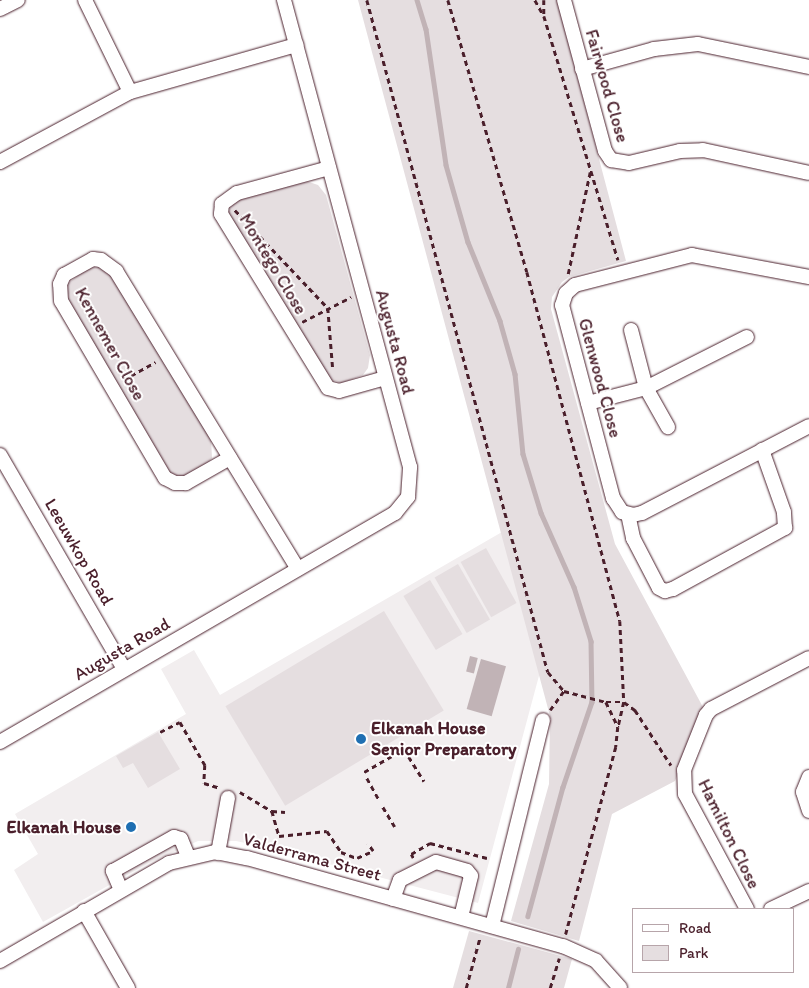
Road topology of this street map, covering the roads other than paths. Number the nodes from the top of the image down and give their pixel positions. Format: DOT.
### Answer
graph roads {
  1 [pos="18,0"];
  2 [pos="85,0"];
  3 [pos="284,0"];
  4 [pos="564,0"];
  5 [pos="0,9"];
  6 [pos="296,45"];
  7 [pos="809,67"];
  8 [pos="582,68"];
  9 [pos="130,92"];
  10 [pos="0,162"];
  11 [pos="329,168"];
  12 [pos="809,174"];
  13 [pos="809,277"];
  14 [pos="632,330"];
  15 [pos="746,337"];
  16 [pos="385,378"];
  17 [pos="646,388"];
  18 [pos="588,403"];
  19 [pos="809,426"];
  20 [pos="668,427"];
  21 [pos="762,450"];
  22 [pos="0,455"];
  23 [pos="230,458"];
  24 [pos="628,514"];
  25 [pos="298,569"];
  26 [pos="809,658"];
  27 [pos="124,669"];
  28 [pos="543,720"];
  29 [pos="0,742"];
  30 [pos="809,777"];
  31 [pos="227,792"];
  32 [pos="809,811"];
  33 [pos="218,853"];
  34 [pos="188,856"];
  35 [pos="121,890"];
  36 [pos="809,891"];
  37 [pos="393,899"];
  38 [pos="746,908"];
  39 [pos="773,908"];
  40 [pos="84,911"];
  41 [pos="461,917"];
  42 [pos="487,924"];
  43 [pos="0,961"];
  44 [pos="128,988"];
  45 [pos="620,988"];
  1 -- 5 [label="street"];
  2 -- 9 [label="street"];
  3 -- 6 [label="street, Augusta Road"];
  4 -- 8 [label="street, Fairwood Close"];
  6 -- 9 [label="street"];
  6 -- 11 [label="street, Augusta Road"];
  7 -- 8 [label="street"];
  8 -- 12 [label="street, Fairwood Close"];
  9 -- 10 [label="street"];
  11 -- 16 [label="street, Augusta Road"];
  11 -- 16 [label="street, Montego Close"];
  13 -- 18 [label="street, Glenwood Close"];
  14 -- 17 [label="street"];
  15 -- 17 [label="street"];
  16 -- 25 [label="street, Augusta Road"];
  17 -- 18 [label="street"];
  17 -- 20 [label="street"];
  18 -- 24 [label="street, Glenwood Close"];
  19 -- 21 [label="street"];
  21 -- 24 [label="street"];
  21 -- 24 [label="street"];
  22 -- 27 [label="street, Leeuwkop Road"];
  23 -- 23 [label="street, Kennemer Close"];
  23 -- 25 [label="street, Kennemer Close"];
  25 -- 27 [label="street, Augusta Road"];
  26 -- 38 [label="street, Hamilton Close"];
  27 -- 29 [label="street, Augusta Road"];
  28 -- 42 [label="street"];
  30 -- 32 [label="street"];
  31 -- 33 [label="street"];
  33 -- 34 [label="street, Valderrama Street"];
  33 -- 37 [label="street, Valderrama Street"];
  34 -- 35 [label="street, Valderrama Street"];
  34 -- 35 [label="street"];
  35 -- 40 [label="street, Valderrama Street"];
  36 -- 39 [label="street"];
  37 -- 41 [label="street, Valderrama Street"];
  37 -- 41 [label="street"];
  40 -- 43 [label="street, Valderrama Street"];
  40 -- 44 [label="street"];
  41 -- 42 [label="street, Valderrama Street"];
  42 -- 45 [label="street, Valderrama Street"];
}
